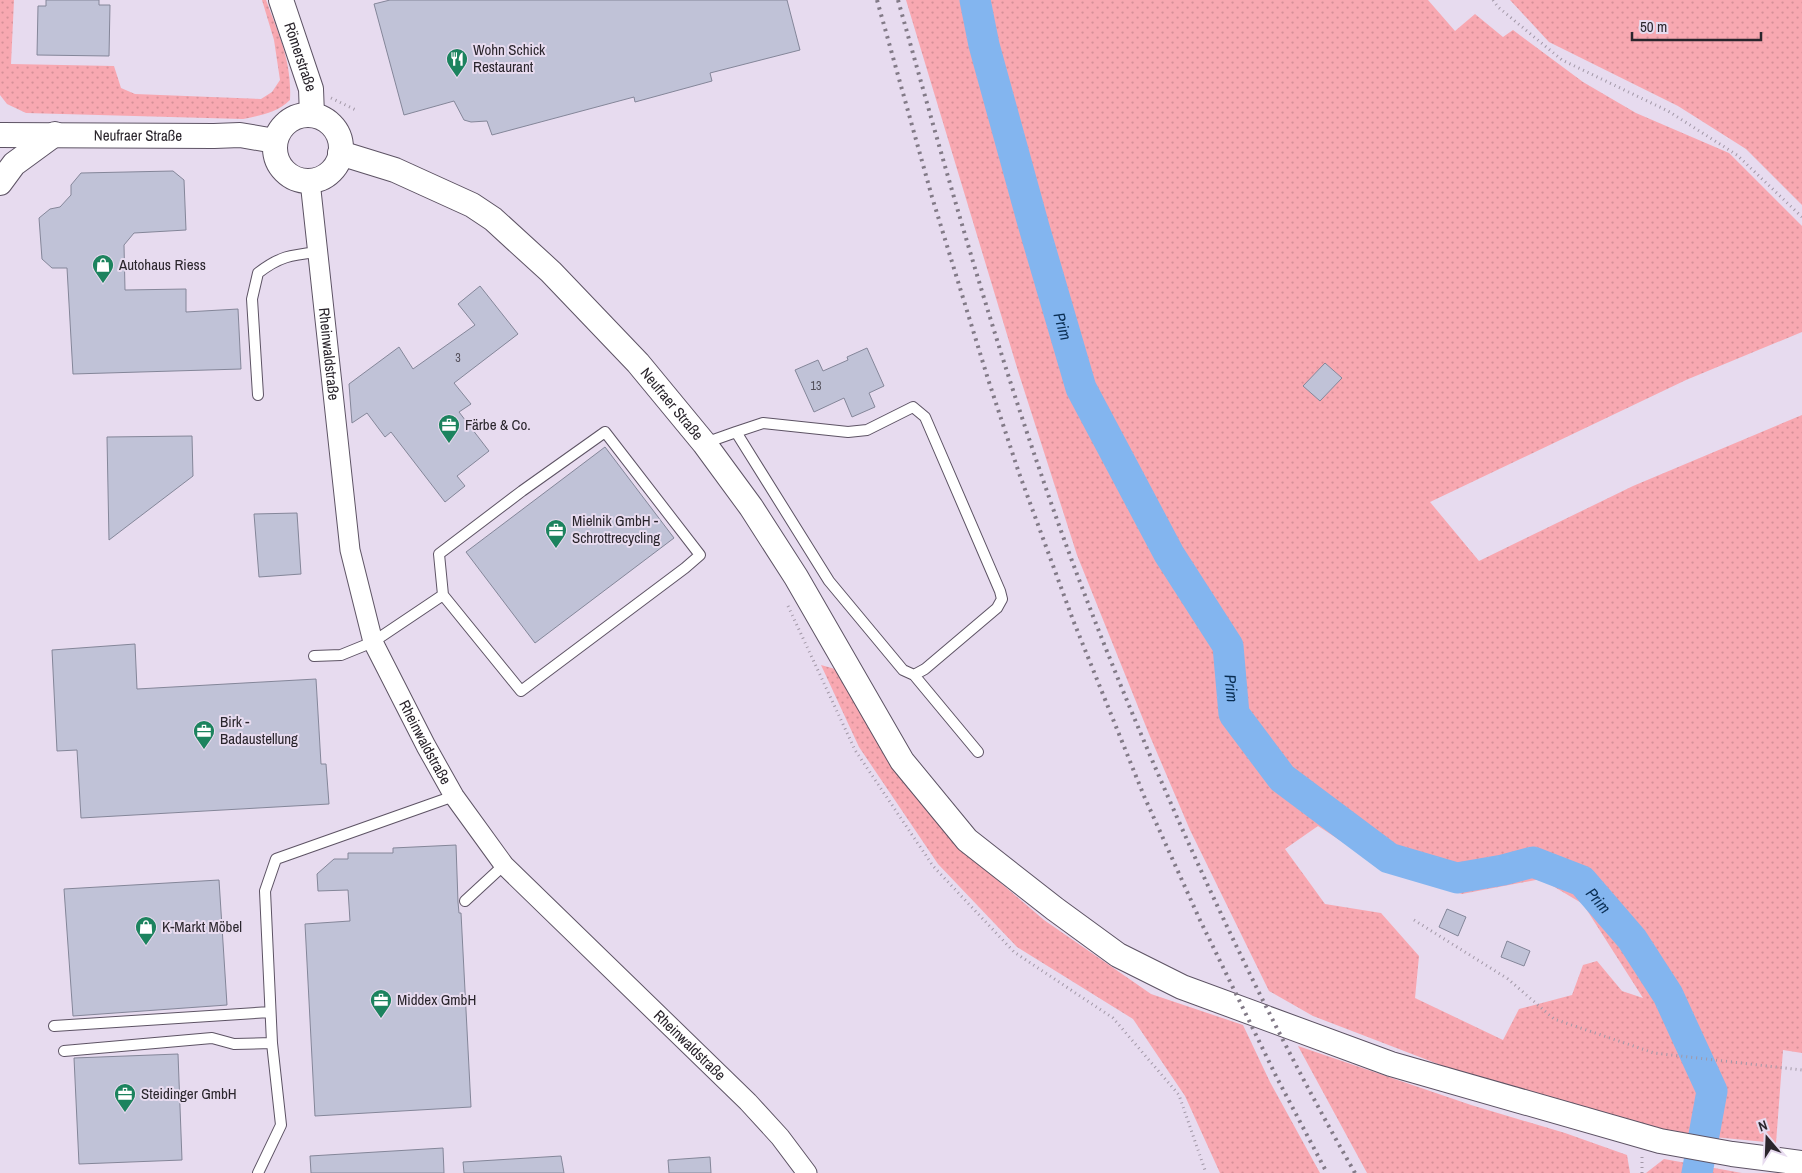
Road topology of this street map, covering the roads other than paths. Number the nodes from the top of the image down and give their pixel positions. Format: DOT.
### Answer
graph roads {
  1 [pos="281,0"];
  2 [pos="312,115"];
  3 [pos="55,134"];
  4 [pos="0,135"];
  5 [pos="275,141"];
  6 [pos="340,153"];
  7 [pos="310,181"];
  8 [pos="0,183"];
  9 [pos="318,252"];
  10 [pos="258,394"];
  11 [pos="736,432"];
  12 [pos="704,443"];
  13 [pos="443,595"];
  14 [pos="373,642"];
  15 [pos="314,656"];
  16 [pos="914,675"];
  17 [pos="978,752"];
  18 [pos="454,796"];
  19 [pos="504,865"];
  20 [pos="465,902"];
  21 [pos="270,1012"];
  22 [pos="54,1026"];
  23 [pos="272,1043"];
  24 [pos="64,1051"];
  25 [pos="1802,1163"];
  26 [pos="258,1173"];
  27 [pos="806,1173"];
  1 -- 2 [label="street, Römerstraße"];
  2 -- 5 [label="street"];
  2 -- 6 [label="street"];
  3 -- 4 [label="street, Neufraer Straße"];
  3 -- 5 [label="street, Neufraer Straße"];
  3 -- 8 [label="street"];
  5 -- 7 [label="street"];
  6 -- 7 [label="street"];
  6 -- 12 [label="street, Neufraer Straße"];
  7 -- 9 [label="street, Rheinwaldstraße"];
  9 -- 10 [label="lane"];
  9 -- 14 [label="street, Rheinwaldstraße"];
  11 -- 12 [label="lane"];
  11 -- 16 [label="lane"];
  11 -- 16 [label="lane"];
  12 -- 25 [label="street, Neufraer Straße"];
  13 -- 13 [label="lane"];
  13 -- 14 [label="lane"];
  14 -- 15 [label="lane"];
  14 -- 18 [label="street, Rheinwaldstraße"];
  16 -- 17 [label="lane"];
  18 -- 19 [label="street, Rheinwaldstraße"];
  18 -- 21 [label="lane"];
  19 -- 20 [label="lane"];
  19 -- 27 [label="street, Rheinwaldstraße"];
  21 -- 22 [label="lane"];
  21 -- 23 [label="lane"];
  23 -- 24 [label="lane"];
  23 -- 26 [label="lane"];
}
